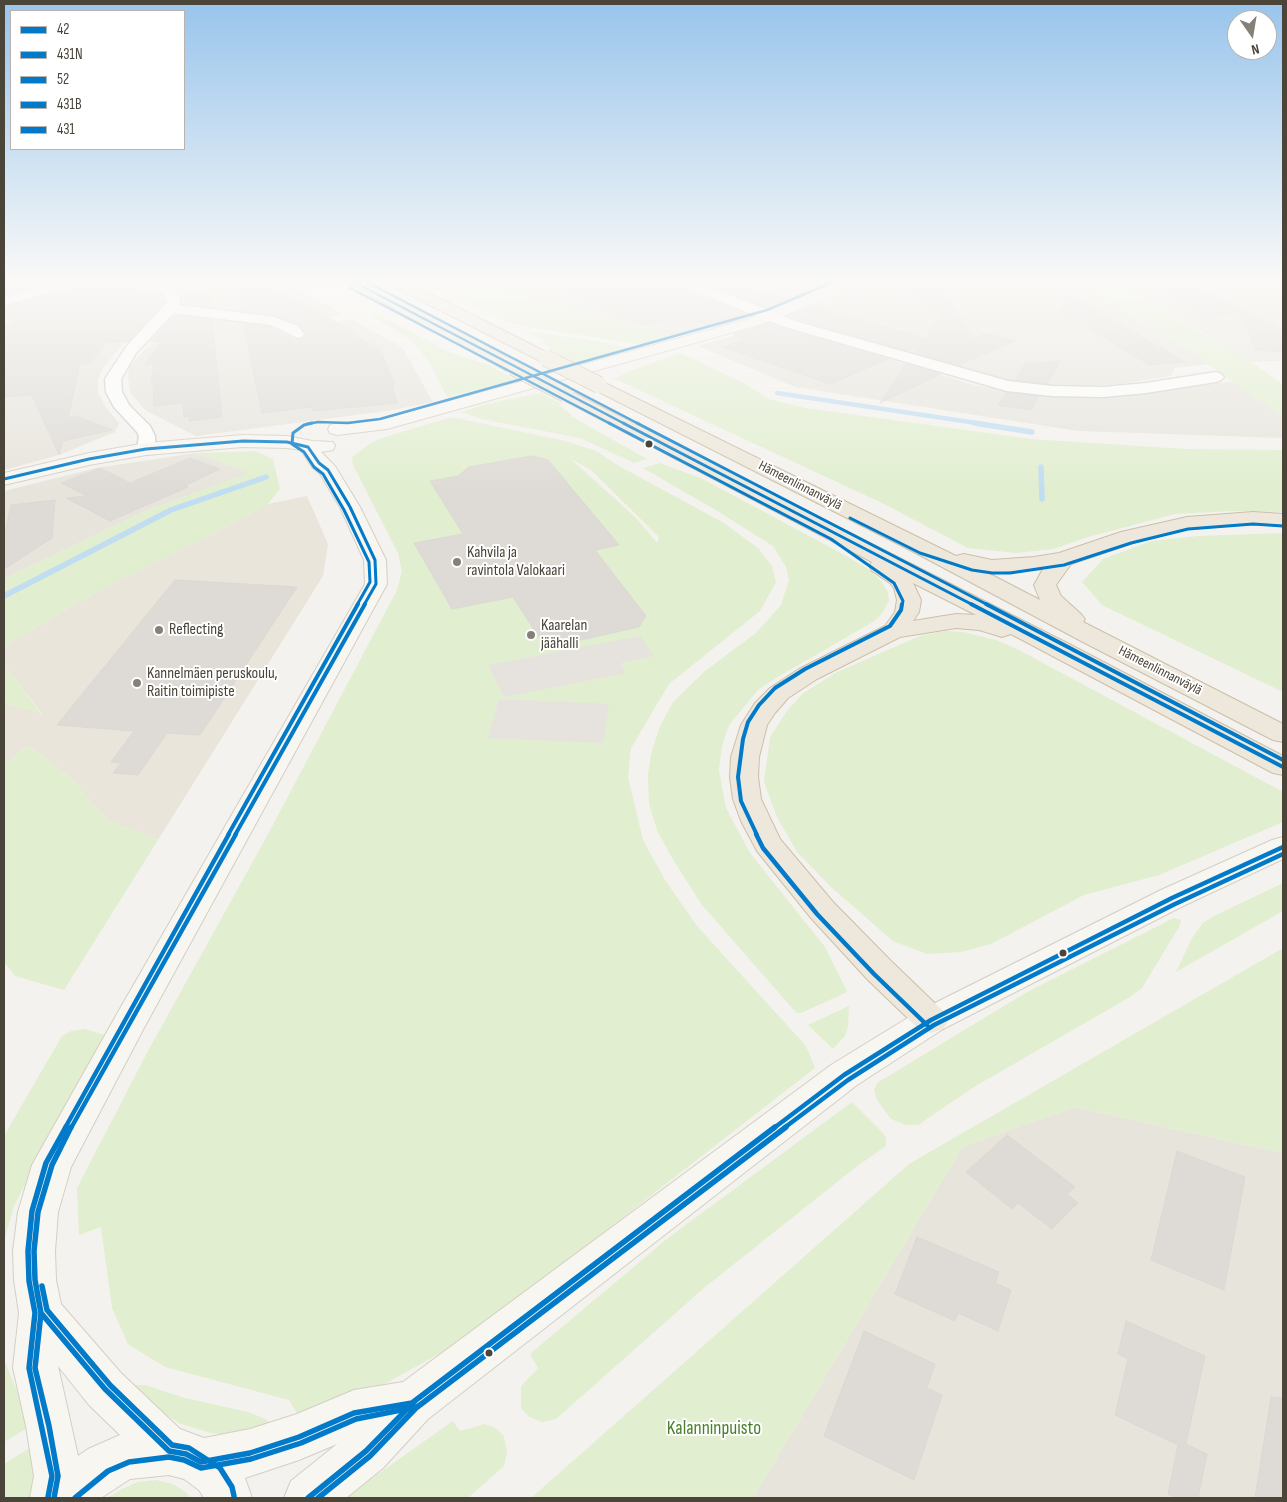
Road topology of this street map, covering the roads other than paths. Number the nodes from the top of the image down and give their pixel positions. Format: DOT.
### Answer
graph roads {
  1 [pos="129,352"];
  2 [pos="485,352"];
  3 [pos="534,352"];
  4 [pos="641,352"];
  5 [pos="884,352"];
  6 [pos="1216,377"];
  7 [pos="339,437"];
  8 [pos="303,441"];
  9 [pos="146,449"];
  10 [pos="328,470"];
  11 [pos="4,479"];
  12 [pos="1283,520"];
  13 [pos="834,534"];
  14 [pos="922,547"];
  15 [pos="1063,559"];
  16 [pos="894,631"];
  17 [pos="1092,637"];
  18 [pos="1062,650"];
  19 [pos="1283,734"];
  20 [pos="1283,767"];
  21 [pos="1283,847"];
  22 [pos="931,1020"];
  23 [pos="41,1314"];
  24 [pos="412,1403"];
  25 [pos="185,1457"];
  26 [pos="54,1498"];
  27 [pos="66,1498"];
  28 [pos="228,1498"];
  29 [pos="308,1498"];
  1 -- 9 [label="street"];
  2 -- 13 [label="highway, Hämeenlinnanväylä, bridge"];
  3 -- 14 [label="highway, Hämeenlinnanväylä, bridge"];
  4 -- 7 [label="main road"];
  5 -- 6 [label="street"];
  7 -- 8 [label="main road"];
  7 -- 10 [label="main road"];
  8 -- 9 [label="main road"];
  8 -- 10 [label="main road"];
  9 -- 11 [label="main road"];
  10 -- 23 [label="main road"];
  12 -- 15 [label="highway"];
  13 -- 16 [label="highway"];
  13 -- 18 [label="highway, Hämeenlinnanväylä"];
  14 -- 15 [label="highway"];
  14 -- 17 [label="highway, Hämeenlinnanväylä"];
  15 -- 17 [label="highway"];
  16 -- 18 [label="highway"];
  16 -- 22 [label="highway"];
  17 -- 19 [label="highway, Hämeenlinnanväylä"];
  18 -- 20 [label="highway, Hämeenlinnanväylä"];
  21 -- 22 [label="main road"];
  22 -- 24 [label="main road"];
  23 -- 25 [label="main road"];
  23 -- 26 [label="main road"];
  24 -- 25 [label="main road"];
  24 -- 29 [label="main road"];
  25 -- 27 [label="main road"];
  25 -- 28 [label="main road"];
}
